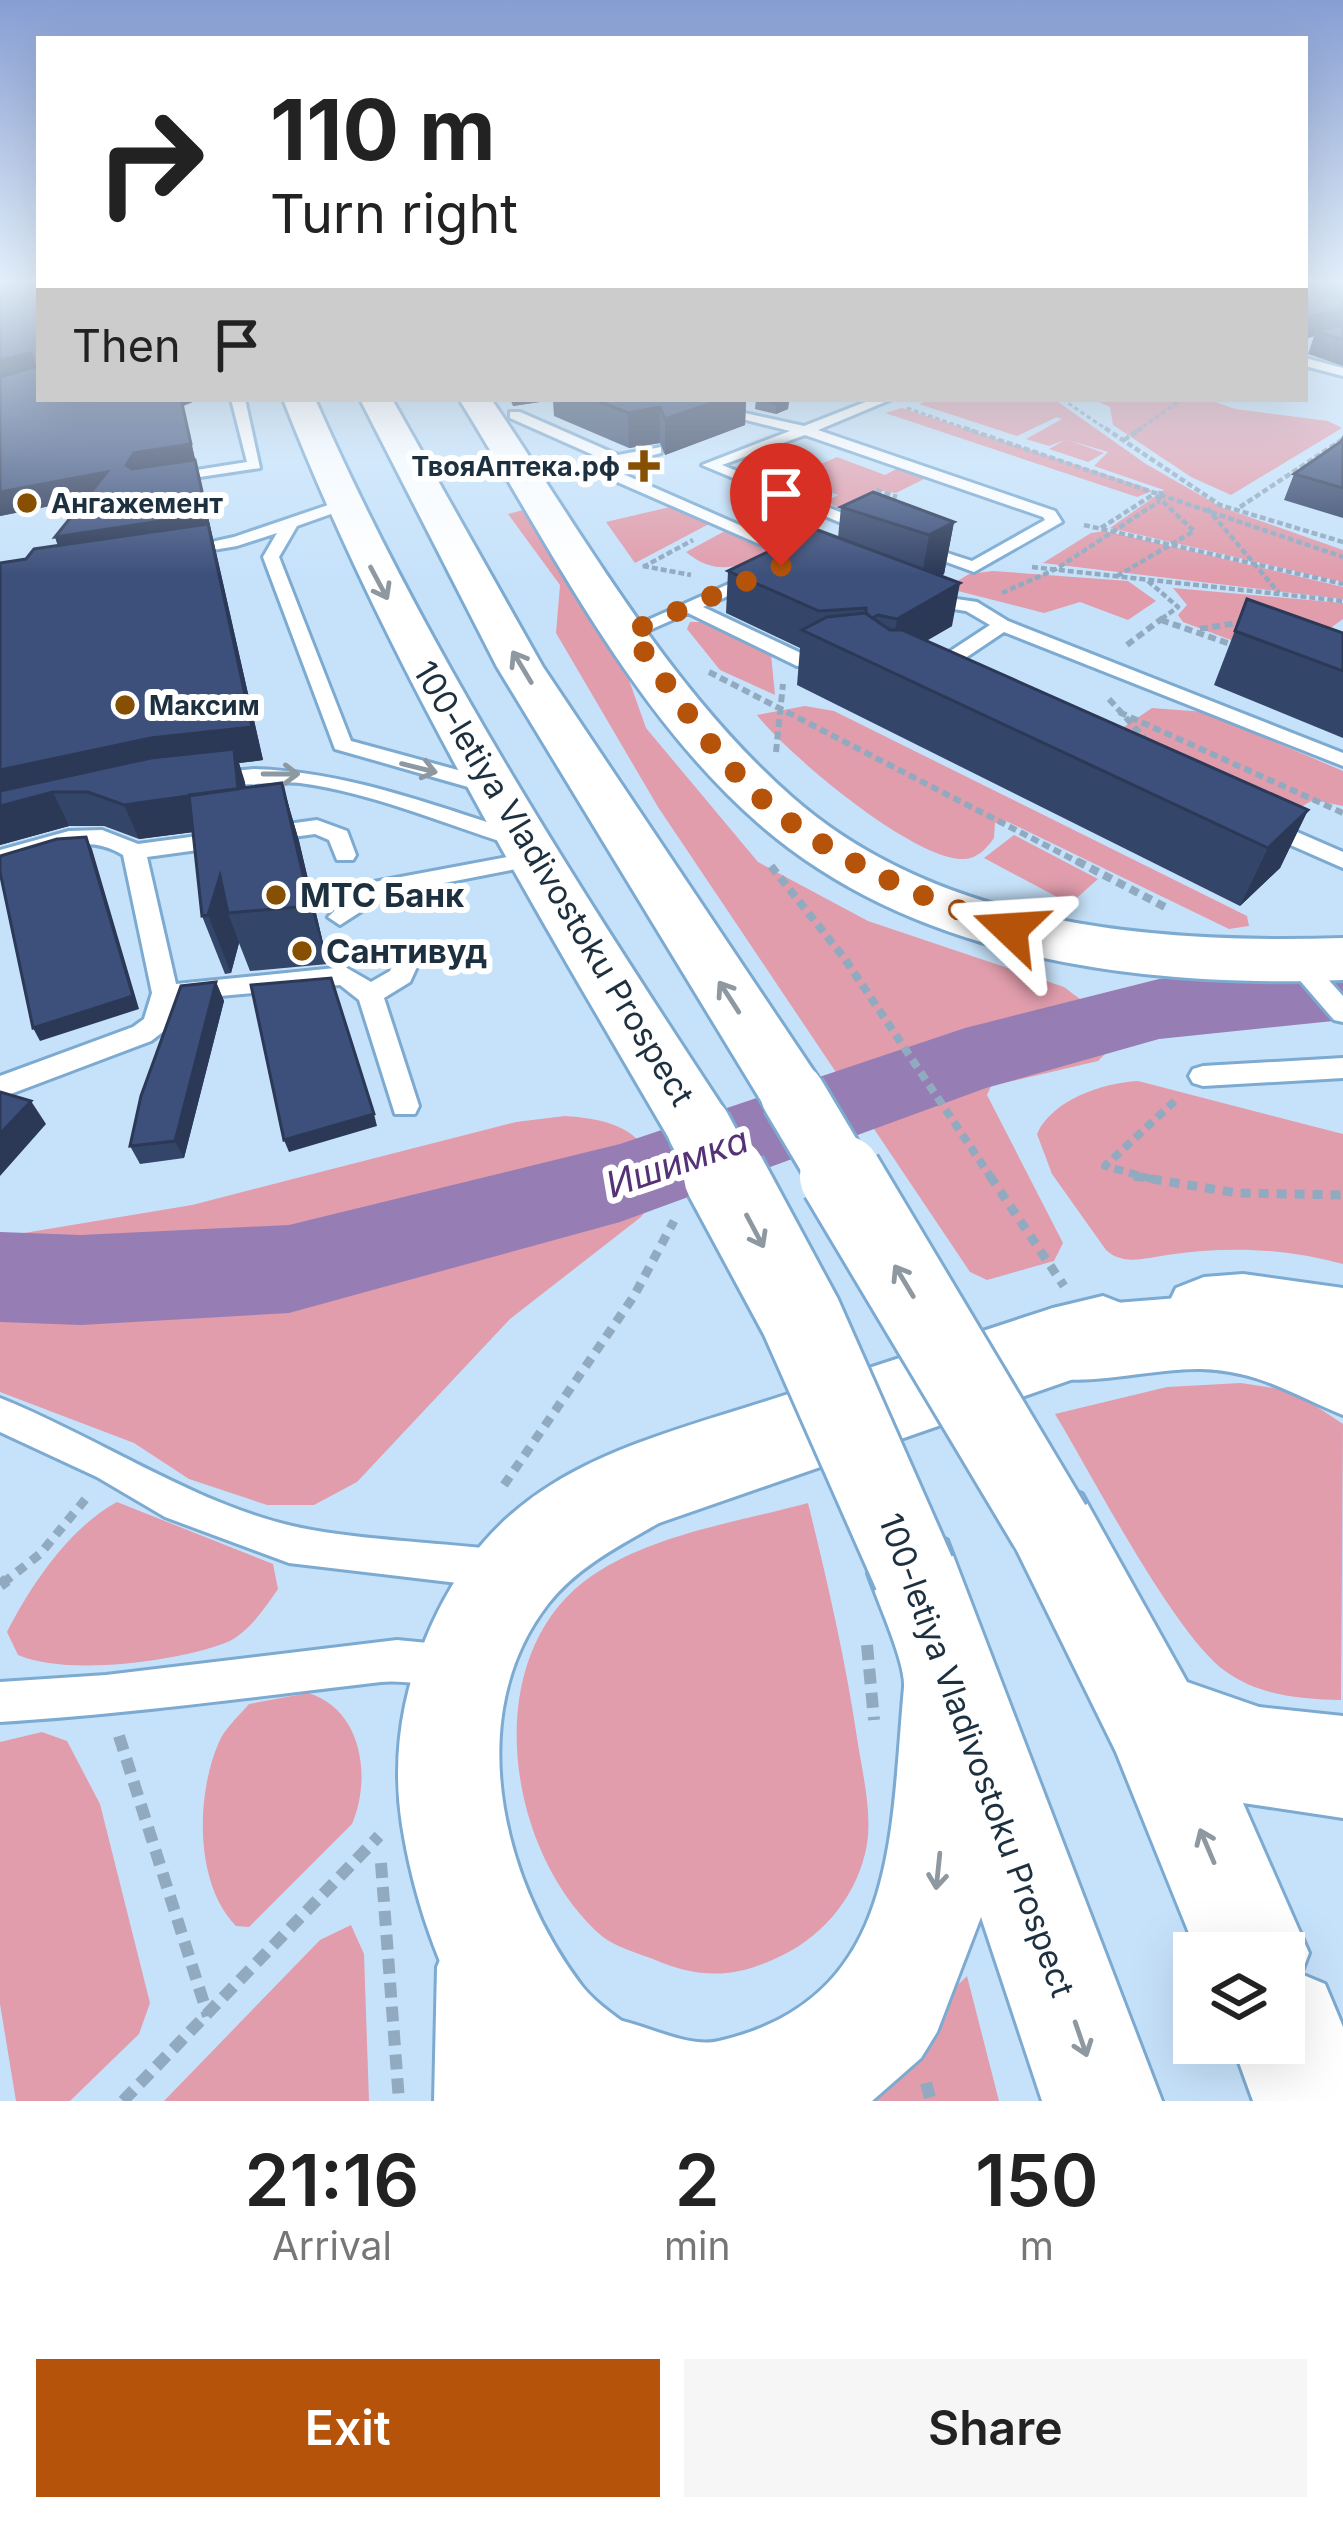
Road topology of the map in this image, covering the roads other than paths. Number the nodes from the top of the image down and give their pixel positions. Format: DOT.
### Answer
graph roads {
  1 [pos="239,402"];
  2 [pos="298,402"];
  3 [pos="378,402"];
  4 [pos="752,402"];
  5 [pos="876,402"];
  6 [pos="709,408"];
  7 [pos="800,410"];
  8 [pos="727,411"];
  9 [pos="505,412"];
  10 [pos="805,430"];
  11 [pos="666,453"];
  12 [pos="616,460"];
  13 [pos="143,483"];
  14 [pos="317,513"];
  15 [pos="887,536"];
  16 [pos="907,544"];
  17 [pos="160,553"];
  18 [pos="802,556"];
  19 [pos="824,565"];
  20 [pos="902,595"];
  21 [pos="689,607"];
  22 [pos="1003,625"];
  23 [pos="630,632"];
  24 [pos="850,659"];
  25 [pos="948,682"];
  26 [pos="1343,760"];
  27 [pos="177,784"];
  28 [pos="490,786"];
  29 [pos="1241,814"];
  30 [pos="528,850"];
  31 [pos="134,852"];
  32 [pos="345,855"];
  33 [pos="1340,856"];
  34 [pos="0,858"];
  35 [pos="340,917"];
  36 [pos="408,958"];
  37 [pos="1321,961"];
  38 [pos="165,993"];
  39 [pos="370,995"];
  40 [pos="1343,1013"];
  41 [pos="1343,1067"];
  42 [pos="1203,1076"];
  43 [pos="0,1087"];
  44 [pos="405,1106"];
  45 [pos="1063,1322"];
  46 [pos="1343,1324"];
  47 [pos="1343,1376"];
  48 [pos="0,1415"];
  49 [pos="509,1529"];
  50 [pos="933,1622"];
  51 [pos="463,1666"];
  52 [pos="0,1702"];
  53 [pos="1153,1720"];
  54 [pos="1343,1767"];
  55 [pos="1244,1932"];
  56 [pos="1299,2064"];
  57 [pos="570,2093"];
  58 [pos="707,2101"];
  59 [pos="719,2101"];
  60 [pos="1102,2101"];
  61 [pos="1313,2101"];
  1 -- 13 [label="lane"];
  2 -- 14 [label="main road, 100-letiya Vladivostoku Prospect"];
  53 -- 3 [label="main road, one-way, bridge"];
  4 -- 8 [label="lane"];
  5 -- 10 [label="lane"];
  6 -- 8 [label="lane"];
  7 -- 10 [label="lane"];
  8 -- 10 [label="lane"];
  9 -- 12 [label="lane"];
  9 -- 23 [label="main road"];
  10 -- 15 [label="lane"];
  10 -- 16 [label="lane"];
  11 -- 12 [label="lane"];
  12 -- 18 [label="lane"];
  14 -- 17 [label="lane"];
  14 -- 28 [label="main road, 100-letiya Vladivostoku Prospect, one-way"];
  14 -- 28 [label="lane, one-way"];
  18 -- 19 [label="lane"];
  18 -- 21 [label="lane"];
  20 -- 22 [label="lane"];
  21 -- 23 [label="lane"];
  21 -- 24 [label="lane"];
  22 -- 25 [label="lane"];
  22 -- 26 [label="lane"];
  23 -- 37 [label="main road"];
  27 -- 30 [label="lane, one-way"];
  28 -- 30 [label="main road, 100-letiya Vladivostoku Prospect"];
  29 -- 33 [label="lane"];
  30 -- 35 [label="lane"];
  30 -- 50 [label="main road, 100-letiya Vladivostoku Prospect, one-way, bridge"];
  31 -- 32 [label="lane"];
  31 -- 34 [label="lane"];
  31 -- 38 [label="lane"];
  36 -- 39 [label="lane"];
  37 -- 40 [label="lane"];
  38 -- 39 [label="lane"];
  38 -- 43 [label="lane"];
  39 -- 44 [label="lane"];
  41 -- 42 [label="lane"];
  45 -- 46 [label="main road"];
  45 -- 47 [label="main road"];
  45 -- 49 [label="main road"];
  48 -- 49 [label="lane"];
  49 -- 51 [label="main road"];
  50 -- 59 [label="main road, one-way"];
  50 -- 60 [label="main road, 100-letiya Vladivostoku Prospect, one-way"];
  51 -- 52 [label="lane"];
  51 -- 57 [label="main road"];
  53 -- 54 [label="main road"];
  55 -- 53 [label="main road, one-way"];
  56 -- 61 [label="main road"];
  57 -- 58 [label="main road"];
}
